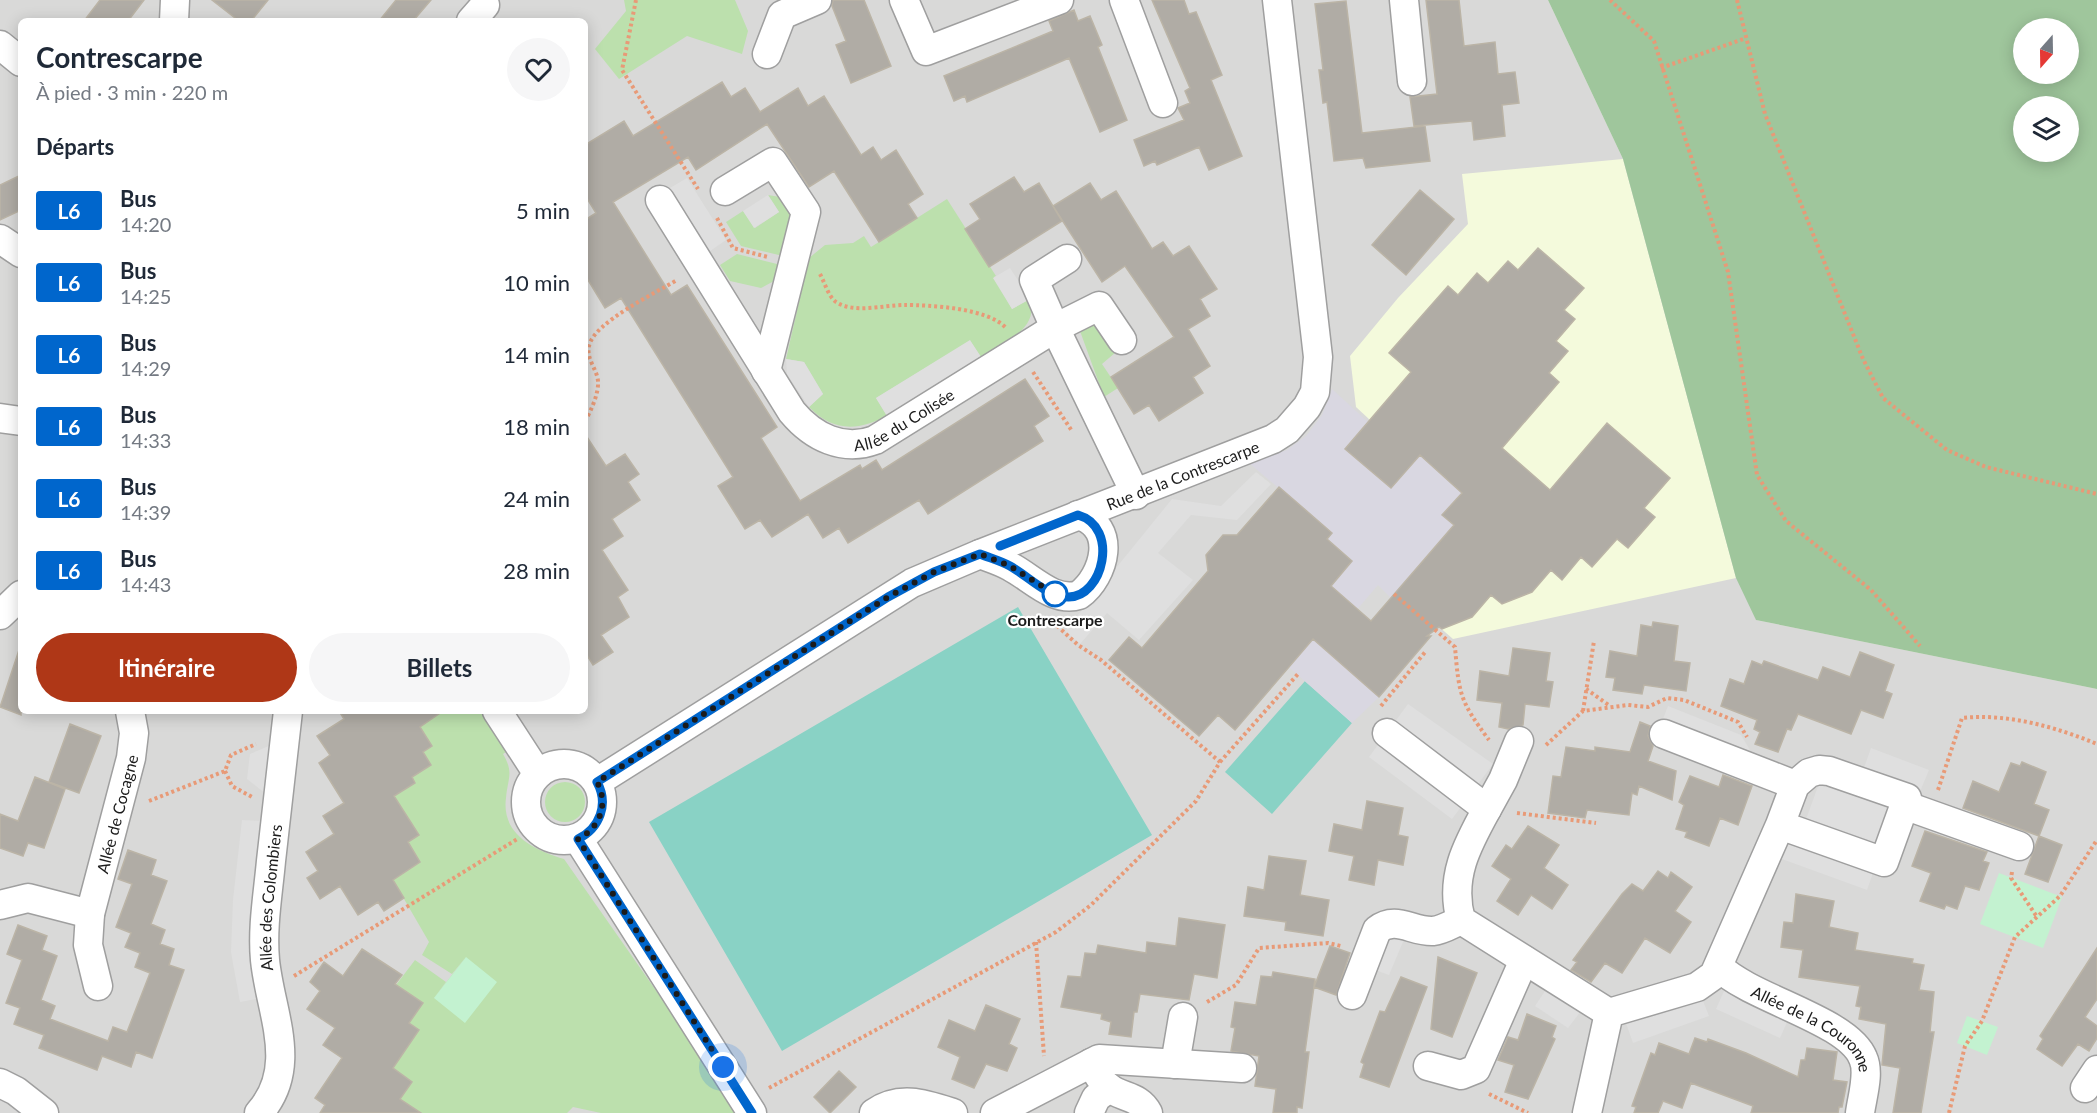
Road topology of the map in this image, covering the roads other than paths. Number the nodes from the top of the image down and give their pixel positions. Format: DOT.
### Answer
graph roads {
  1 [pos="175,0"];
  2 [pos="817,0"];
  3 [pos="904,0"];
  4 [pos="1059,0"];
  5 [pos="1124,0"];
  6 [pos="1277,0"];
  7 [pos="1404,0"];
  8 [pos="174,18"];
  9 [pos="0,45"];
  10 [pos="767,54"];
  11 [pos="18,60"];
  12 [pos="1412,81"];
  13 [pos="1163,104"];
  14 [pos="713,199"];
  15 [pos="660,200"];
  16 [pos="0,239"];
  17 [pos="18,251"];
  18 [pos="1066,259"];
  19 [pos="1055,328"];
  20 [pos="1122,340"];
  21 [pos="766,371"];
  22 [pos="0,418"];
  23 [pos="18,421"];
  24 [pos="1136,495"];
  25 [pos="1078,515"];
  26 [pos="980,554"];
  27 [pos="18,598"];
  28 [pos="0,615"];
  29 [pos="130,714"];
  30 [pos="499,714"];
  31 [pos="1383,720"];
  32 [pos="287,722"];
  33 [pos="1664,734"];
  34 [pos="1514,754"];
  35 [pos="538,774"];
  36 [pos="597,782"];
  37 [pos="1795,785"];
  38 [pos="1904,805"];
  39 [pos="1486,809"];
  40 [pos="1780,825"];
  41 [pos="578,839"];
  42 [pos="2019,846"];
  43 [pos="0,905"];
  44 [pos="90,914"];
  45 [pos="1461,920"];
  46 [pos="1524,960"];
  47 [pos="1719,967"];
  48 [pos="98,986"];
  49 [pos="1352,995"];
  50 [pos="1609,1013"];
  51 [pos="1183,1017"];
  52 [pos="1090,1064"];
  53 [pos="1175,1064"];
  54 [pos="1428,1066"];
  55 [pos="1242,1068"];
  56 [pos="0,1083"];
  57 [pos="1109,1088"];
  58 [pos="748,1108"];
  59 [pos="44,1113"];
  60 [pos="259,1113"];
  61 [pos="874,1113"];
  62 [pos="953,1113"];
  63 [pos="995,1113"];
  64 [pos="1089,1113"];
  65 [pos="1148,1113"];
  66 [pos="1587,1113"];
  67 [pos="1860,1113"];
  1 -- 8 [label="street"];
  2 -- 10 [label="street"];
  3 -- 4 [label="street"];
  5 -- 13 [label="street"];
  6 -- 24 [label="street, Rue de la Contrescarpe"];
  7 -- 12 [label="street"];
  9 -- 11 [label="street"];
  14 -- 21 [label="street"];
  15 -- 21 [label="street, Allée du Colisée"];
  16 -- 17 [label="street"];
  18 -- 19 [label="street"];
  19 -- 20 [label="street, Allée du Colisée"];
  19 -- 21 [label="street, Allée du Colisée"];
  19 -- 24 [label="street"];
  22 -- 23 [label="street"];
  24 -- 25 [label="street, Rue de la Contrescarpe"];
  25 -- 26 [label="street, Rue de la Contrescarpe"];
  25 -- 26 [label="street"];
  26 -- 36 [label="street, Rue de la Contrescarpe"];
  27 -- 28 [label="street"];
  29 -- 44 [label="street, Allée de Cocagne"];
  30 -- 35 [label="street"];
  31 -- 39 [label="street"];
  32 -- 60 [label="street, Allée des Colombiers"];
  33 -- 37 [label="street"];
  34 -- 39 [label="street"];
  35 -- 36 [label="street"];
  35 -- 41 [label="street"];
  36 -- 41 [label="street"];
  37 -- 38 [label="street"];
  37 -- 40 [label="street"];
  38 -- 40 [label="street"];
  38 -- 42 [label="street"];
  39 -- 45 [label="street"];
  40 -- 47 [label="street"];
  41 -- 58 [label="street"];
  43 -- 44 [label="street"];
  44 -- 48 [label="street, Allée de Cocagne"];
  45 -- 46 [label="street"];
  45 -- 49 [label="street"];
  46 -- 50 [label="street"];
  46 -- 54 [label="street"];
  47 -- 50 [label="street"];
  47 -- 67 [label="street, Allée de la Couronne"];
  50 -- 66 [label="street"];
  51 -- 53 [label="street"];
  52 -- 53 [label="street"];
  52 -- 57 [label="street"];
  52 -- 63 [label="street"];
  53 -- 55 [label="street"];
  56 -- 59 [label="street"];
  57 -- 64 [label="street"];
  57 -- 65 [label="street"];
  61 -- 62 [label="street"];
}
